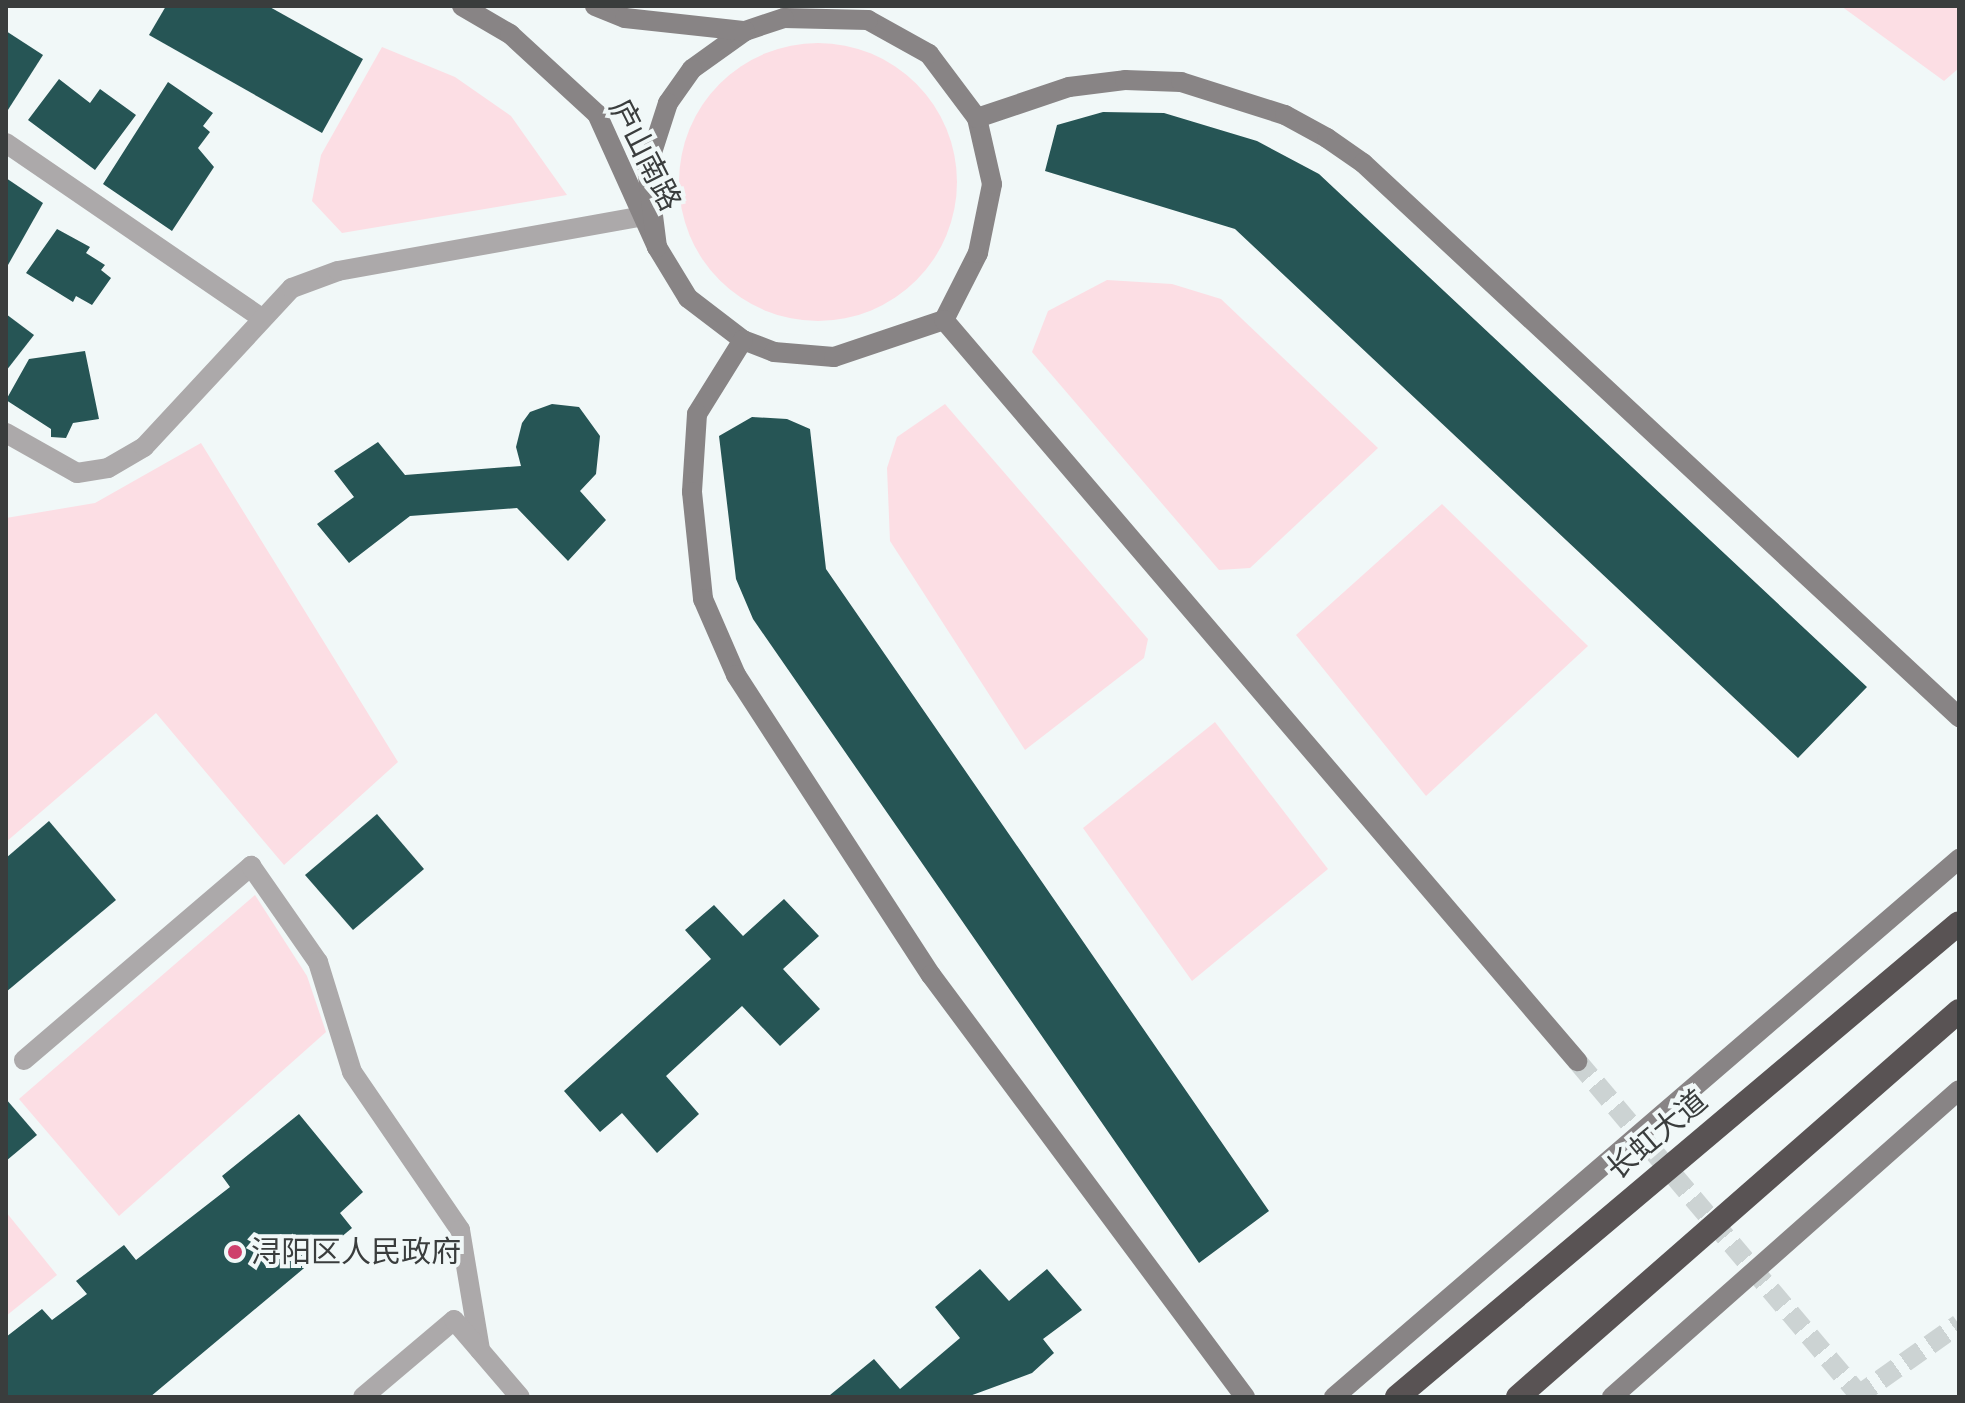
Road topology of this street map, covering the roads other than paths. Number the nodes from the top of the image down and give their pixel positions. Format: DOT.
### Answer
graph roads {
  1 [pos="462,6"];
  2 [pos="595,6"];
  3 [pos="745,31"];
  4 [pos="977,118"];
  5 [pos="6,143"];
  6 [pos="643,216"];
  7 [pos="657,247"];
  8 [pos="263,319"];
  9 [pos="944,320"];
  10 [pos="743,340"];
  11 [pos="6,433"];
  12 [pos="1959,717"];
  13 [pos="1959,859"];
  14 [pos="1959,923"];
  15 [pos="1959,1011"];
  16 [pos="24,1060"];
  17 [pos="1577,1061"];
  18 [pos="1959,1090"];
  19 [pos="480,1350"];
  20 [pos="363,1397"];
  21 [pos="520,1397"];
  22 [pos="1245,1397"];
  23 [pos="1334,1397"];
  24 [pos="1397,1397"];
  25 [pos="1518,1397"];
  26 [pos="1612,1397"];
  1 -- 6 [label="street, 庐山南路"];
  2 -- 3 [label="street"];
  3 -- 4 [label="street"];
  3 -- 7 [label="street"];
  4 -- 9 [label="street"];
  4 -- 12 [label="street"];
  5 -- 8 [label="street"];
  6 -- 7 [label="street, 庐山南路"];
  6 -- 8 [label="street"];
  7 -- 10 [label="street, 庐山南路"];
  8 -- 11 [label="street"];
  9 -- 10 [label="street, 庐山南路"];
  9 -- 17 [label="street"];
  10 -- 22 [label="street"];
  13 -- 23 [label="street"];
  14 -- 24 [label="highway, 长虹大道"];
  15 -- 25 [label="highway"];
  16 -- 19 [label="street"];
  18 -- 26 [label="street"];
  19 -- 20 [label="street"];
  19 -- 21 [label="street"];
}
